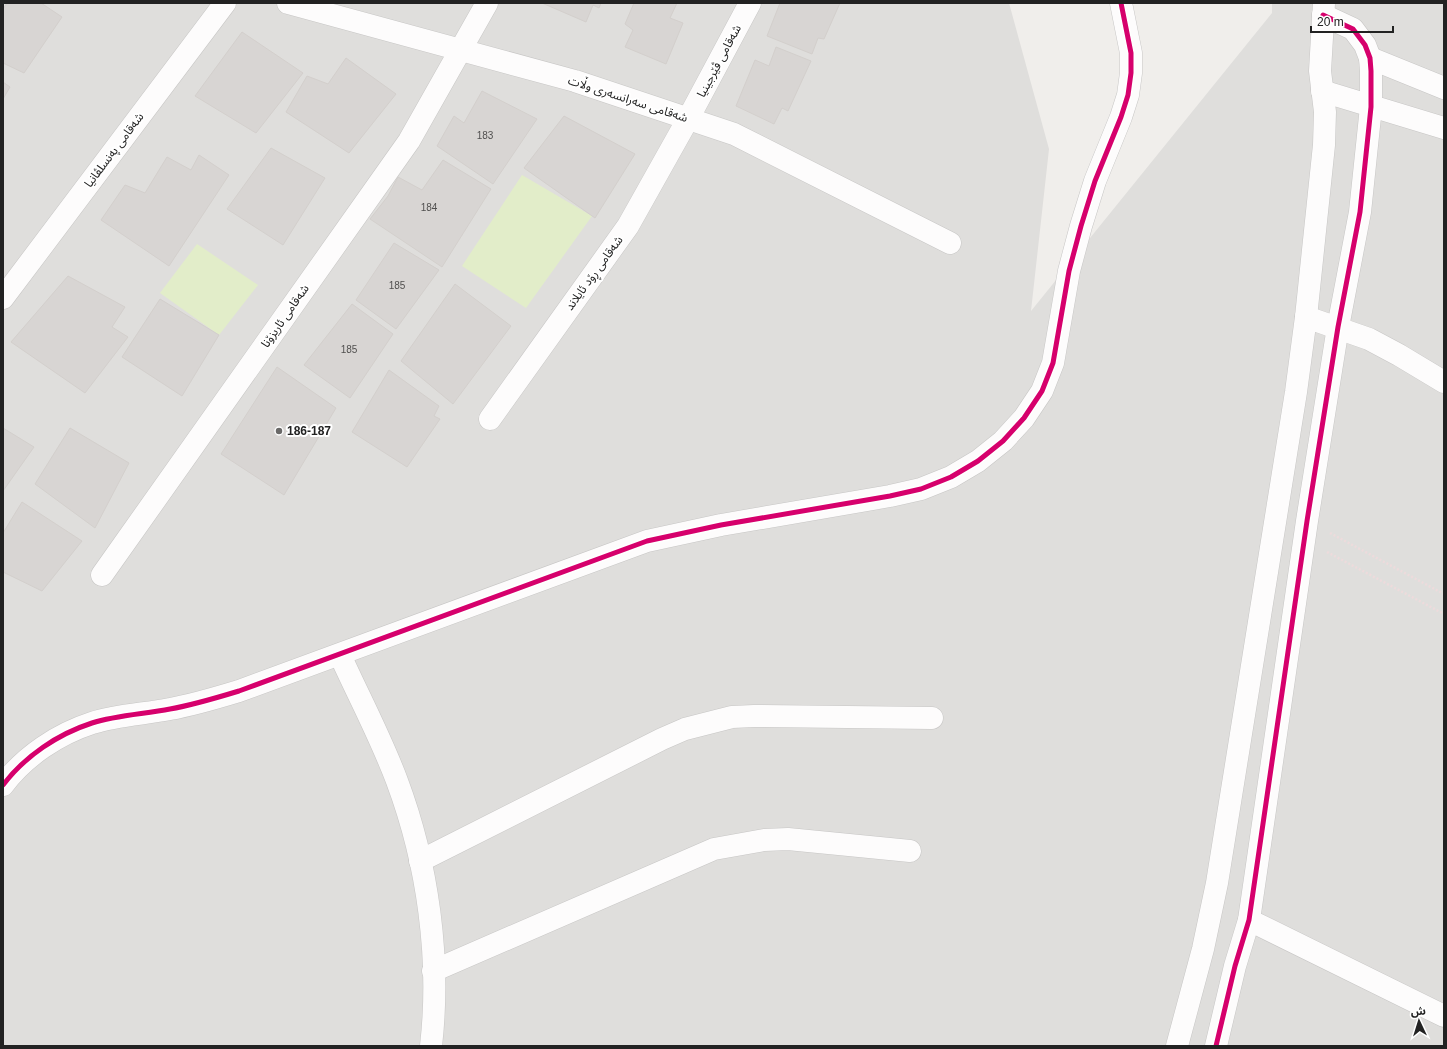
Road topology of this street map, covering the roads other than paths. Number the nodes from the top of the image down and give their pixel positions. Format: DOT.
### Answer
graph roads {
  1 [pos="225,3"];
  2 [pos="288,3"];
  3 [pos="487,3"];
  4 [pos="750,3"];
  5 [pos="1121,3"];
  6 [pos="1324,9"];
  7 [pos="461,51"];
  8 [pos="1370,58"];
  9 [pos="1444,88"];
  10 [pos="1322,91"];
  11 [pos="1371,107"];
  12 [pos="688,119"];
  13 [pos="1444,128"];
  14 [pos="950,243"];
  15 [pos="3,298"];
  16 [pos="1306,317"];
  17 [pos="1338,327"];
  18 [pos="1444,382"];
  19 [pos="490,419"];
  20 [pos="102,575"];
  21 [pos="340,655"];
  22 [pos="932,718"];
  23 [pos="3,785"];
  24 [pos="910,852"];
  25 [pos="420,861"];
  26 [pos="1249,920"];
  27 [pos="433,971"];
  28 [pos="1444,1016"];
  29 [pos="431,1046"];
  30 [pos="1177,1046"];
  31 [pos="1216,1046"];
  1 -- 15 [label="street, شەقامی پەنسلڤانیا"];
  2 -- 7 [label="street, شەقامی سەرانسەری وڵات"];
  3 -- 7 [label="street, شەقامی ئاریزۆنا"];
  4 -- 12 [label="street, شەقامی ڤێرجینیا"];
  5 -- 21 [label="street"];
  6 -- 8 [label="street"];
  6 -- 10 [label="street"];
  7 -- 12 [label="street, شەقامی سەرانسەری وڵات"];
  7 -- 20 [label="street, شەقامی ئاریزۆنا"];
  8 -- 9 [label="street"];
  8 -- 11 [label="street"];
  10 -- 11 [label="street"];
  10 -- 16 [label="street"];
  11 -- 13 [label="street"];
  11 -- 17 [label="street"];
  12 -- 14 [label="street, شەقامی سەرانسەری وڵات"];
  12 -- 19 [label="street, شەقامی ڕۆد ئایلاند"];
  16 -- 17 [label="street"];
  16 -- 30 [label="street"];
  17 -- 18 [label="street"];
  17 -- 26 [label="street"];
  21 -- 23 [label="street"];
  21 -- 25 [label="street"];
  22 -- 25 [label="street"];
  24 -- 27 [label="street"];
  25 -- 27 [label="street"];
  26 -- 28 [label="street"];
  26 -- 31 [label="street"];
  27 -- 29 [label="street"];
}
